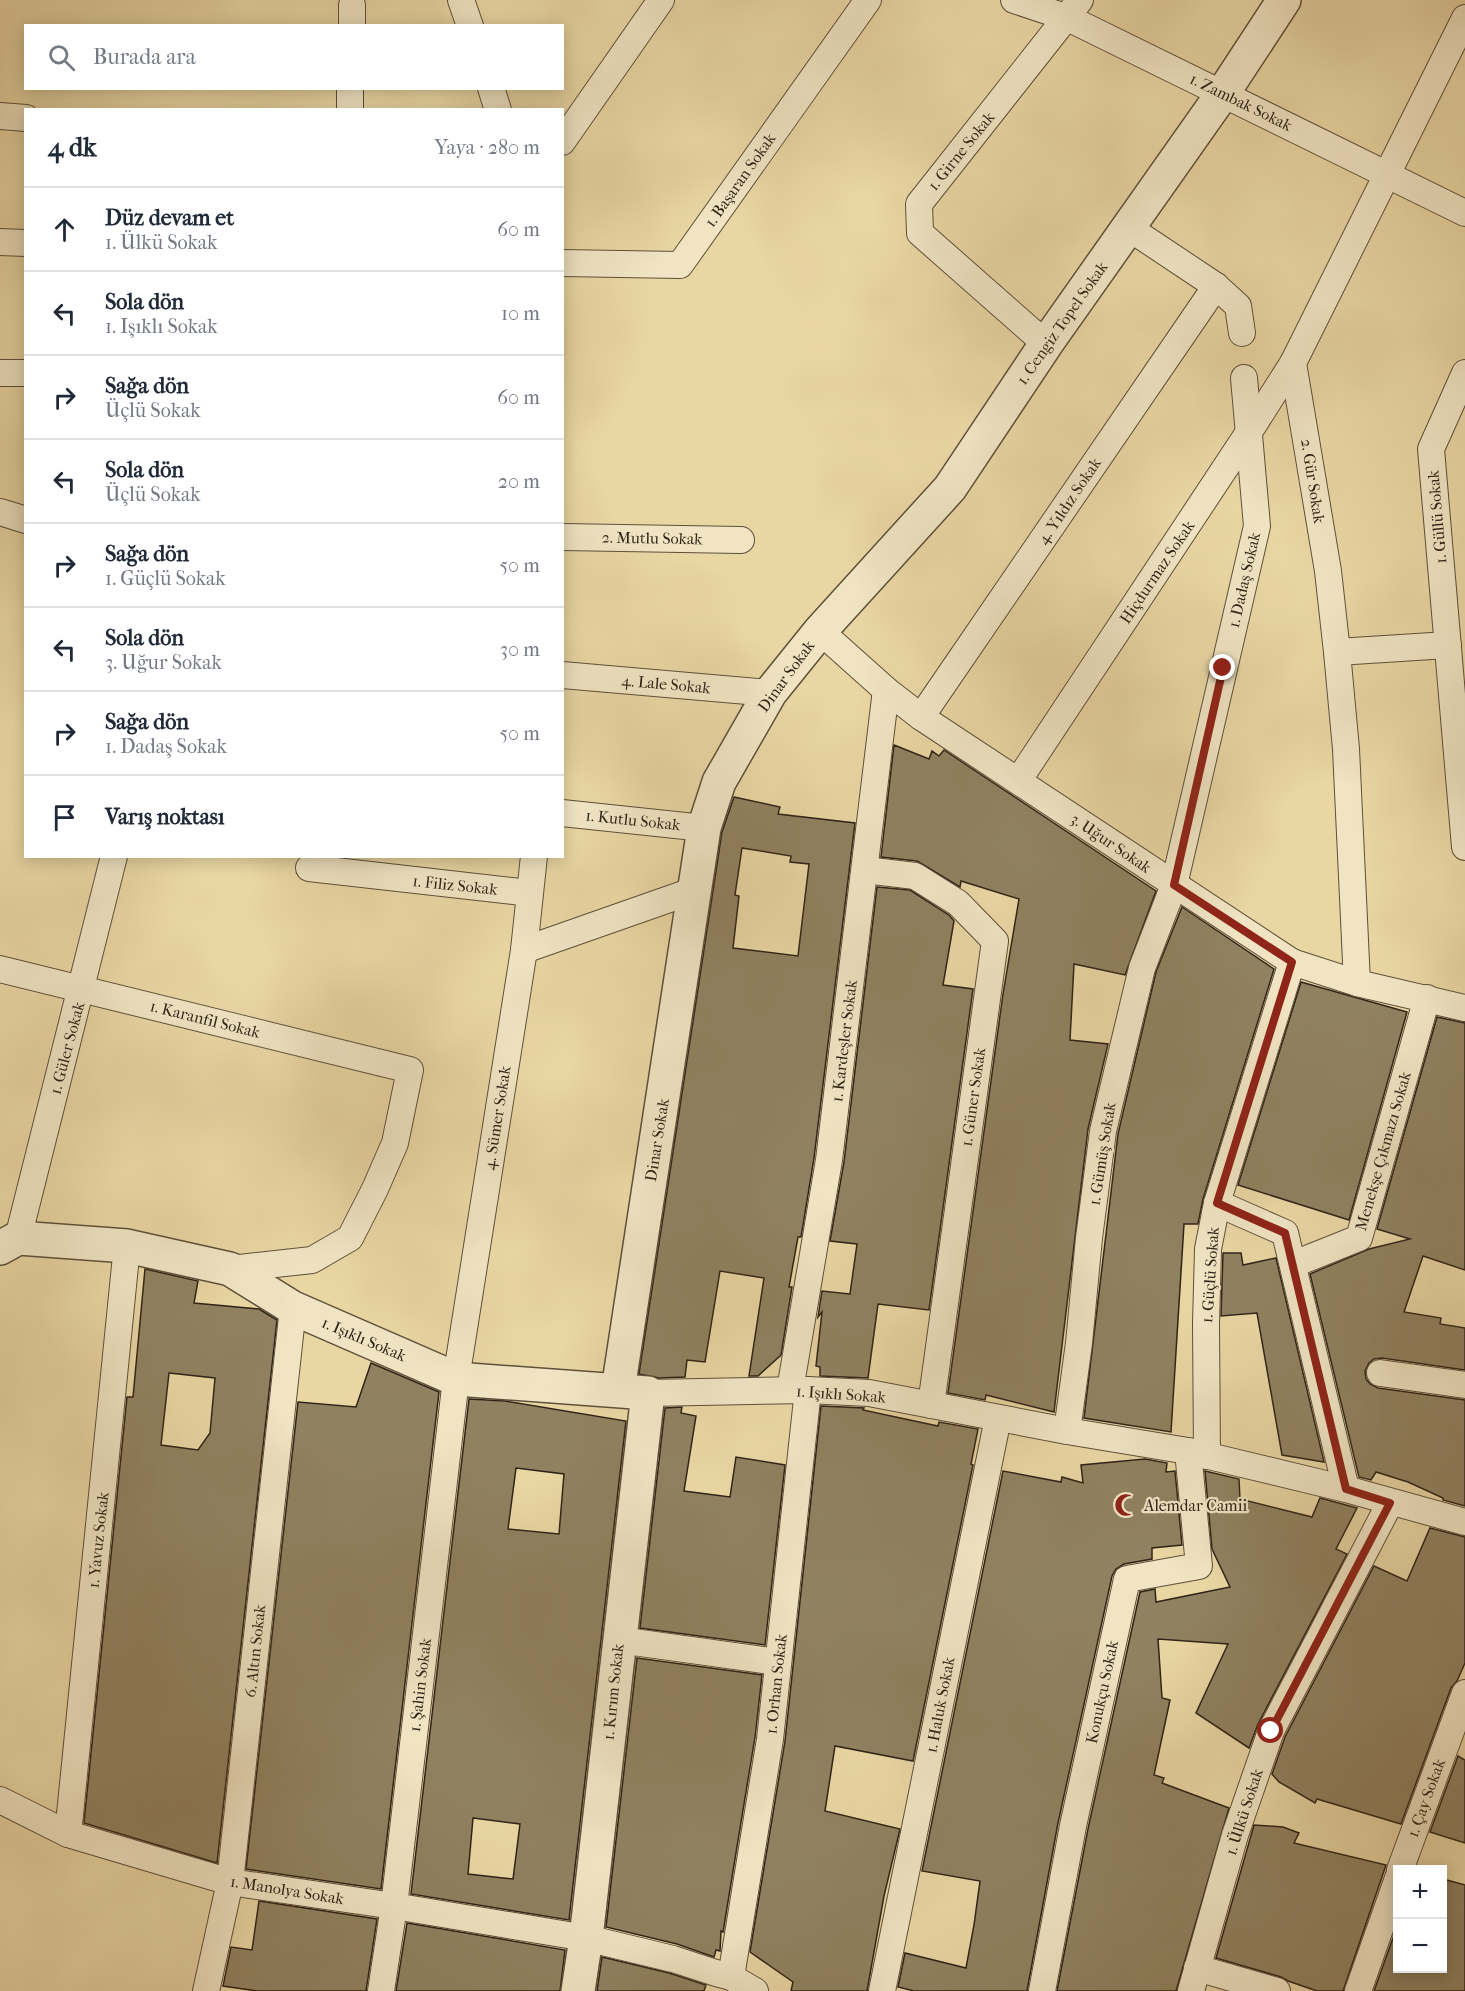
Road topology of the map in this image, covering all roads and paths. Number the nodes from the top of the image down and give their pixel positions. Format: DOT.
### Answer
graph roads {
  1 [pos="461,0"];
  2 [pos="661,0"];
  3 [pos="868,0"];
  4 [pos="1014,0"];
  5 [pos="1284,0"];
  6 [pos="1074,9"];
  7 [pos="1465,18"];
  8 [pos="469,24"];
  9 [pos="350,90"];
  10 [pos="492,90"];
  11 [pos="1223,93"];
  12 [pos="350,108"];
  13 [pos="497,108"];
  14 [pos="0,116"];
  15 [pos="24,118"];
  16 [pos="564,139"];
  17 [pos="1387,175"];
  18 [pos="1465,213"];
  19 [pos="1129,228"];
  20 [pos="0,242"];
  21 [pos="24,243"];
  22 [pos="564,263"];
  23 [pos="1216,286"];
  24 [pos="1242,333"];
  25 [pos="1046,344"];
  26 [pos="1293,363"];
  27 [pos="0,373"];
  28 [pos="24,373"];
  29 [pos="1465,373"];
  30 [pos="1244,378"];
  31 [pos="1249,432"];
  32 [pos="0,512"];
  33 [pos="24,519"];
  34 [pos="564,537"];
  35 [pos="741,540"];
  36 [pos="820,631"];
  37 [pos="1448,645"];
  38 [pos="1337,652"];
  39 [pos="564,675"];
  40 [pos="886,690"];
  41 [pos="770,693"];
  42 [pos="921,717"];
  43 [pos="1018,781"];
  44 [pos="564,813"];
  45 [pos="704,828"];
  46 [pos="1465,848"];
  47 [pos="114,858"];
  48 [pos="534,858"];
  49 [pos="364,865"];
  50 [pos="309,868"];
  51 [pos="865,870"];
  52 [pos="1174,885"];
  53 [pos="695,890"];
  54 [pos="530,893"];
  55 [pos="524,950"];
  56 [pos="1292,962"];
  57 [pos="0,969"];
  58 [pos="1357,983"];
  59 [pos="82,989"];
  60 [pos="1427,998"];
  61 [pos="1465,1008"];
  62 [pos="410,1070"];
  63 [pos="1217,1203"];
  64 [pos="9,1243"];
  65 [pos="127,1246"];
  66 [pos="1294,1264"];
  67 [pos="230,1269"];
  68 [pos="293,1308"];
  69 [pos="1380,1373"];
  70 [pos="456,1378"];
  71 [pos="1465,1385"];
  72 [pos="799,1390"];
  73 [pos="633,1392"];
  74 [pos="931,1405"];
  75 [pos="998,1418"];
  76 [pos="1067,1431"];
  77 [pos="1198,1454"];
  78 [pos="1346,1489"];
  79 [pos="1390,1503"];
  80 [pos="1465,1522"];
  81 [pos="619,1640"];
  82 [pos="778,1662"];
  83 [pos="1465,1693"];
  84 [pos="0,1800"];
  85 [pos="68,1834"];
  86 [pos="1401,1865"];
  87 [pos="230,1882"];
  88 [pos="1393,1892"];
  89 [pos="394,1906"];
  90 [pos="586,1938"];
  91 [pos="1194,1979"];
  92 [pos="719,1980"];
  93 [pos="206,1991"];
  94 [pos="381,1991"];
  95 [pos="578,1991"];
  96 [pos="755,1991"];
  97 [pos="882,1991"];
  98 [pos="1042,1991"];
  99 [pos="1277,1991"];
  100 [pos="1358,1991"];
  1 -- 8 [label="street"];
  2 -- 16 [label="street"];
  3 -- 22 [label="street, 1. Başaran Sokak"];
  4 -- 6 [label="street, 1. Zambak Sokak"];
  5 -- 11 [label="street, 1. Cengiz Topel Sokak"];
  6 -- 11 [label="street, 1. Zambak Sokak"];
  6 -- 25 [label="street, 1. Girne Sokak"];
  7 -- 17 [label="street"];
  9 -- 12 [label="street"];
  10 -- 13 [label="street"];
  11 -- 17 [label="street, 1. Zambak Sokak"];
  11 -- 19 [label="street, 1. Cengiz Topel Sokak"];
  14 -- 15 [label="street"];
  17 -- 18 [label="street, 1. Zambak Sokak"];
  17 -- 26 [label="street"];
  19 -- 23 [label="street"];
  19 -- 25 [label="street, 1. Cengiz Topel Sokak"];
  20 -- 21 [label="street"];
  23 -- 24 [label="street"];
  23 -- 42 [label="street, 4. Yıldız Sokak"];
  25 -- 36 [label="street, 1. Cengiz Topel Sokak"];
  26 -- 31 [label="street, Hiçdurmaz Sokak"];
  26 -- 38 [label="street, 2. Gür Sokak"];
  27 -- 28 [label="street"];
  29 -- 37 [label="street, 1. Güllü Sokak"];
  30 -- 31 [label="street, 1. Dadaş Sokak"];
  31 -- 43 [label="street, Hiçdurmaz Sokak"];
  31 -- 52 [label="street, 1. Dadaş Sokak"];
  32 -- 33 [label="street"];
  34 -- 35 [label="street, 2. Mutlu Sokak"];
  36 -- 40 [label="street, 3. Uğur Sokak"];
  36 -- 41 [label="street, Dinar Sokak"];
  37 -- 38 [label="street"];
  37 -- 46 [label="street, 1. Güllü Sokak"];
  38 -- 58 [label="street, 2. Gür Sokak"];
  39 -- 41 [label="street, 4. Lale Sokak"];
  40 -- 42 [label="street, 3. Uğur Sokak"];
  40 -- 51 [label="street, 1. Kardeşler Sokak"];
  41 -- 45 [label="street, Dinar Sokak"];
  42 -- 43 [label="street, 3. Uğur Sokak"];
  43 -- 52 [label="street, 3. Uğur Sokak"];
  44 -- 45 [label="street, 1. Kutlu Sokak"];
  45 -- 53 [label="street, Dinar Sokak"];
  47 -- 59 [label="street, 1. Güler Sokak"];
  48 -- 54 [label="street, 4. Sümer Sokak"];
  49 -- 50 [label="street, 1. Filiz Sokak"];
  49 -- 54 [label="street, 1. Filiz Sokak"];
  51 -- 72 [label="street, 1. Kardeşler Sokak"];
  51 -- 74 [label="street, 1. Güner Sokak"];
  52 -- 56 [label="street, 3. Uğur Sokak"];
  52 -- 76 [label="street, 1. Gümüş Sokak"];
  53 -- 55 [label="street"];
  53 -- 73 [label="street, Dinar Sokak"];
  54 -- 55 [label="street, 4. Sümer Sokak"];
  55 -- 70 [label="street, 4. Sümer Sokak"];
  56 -- 58 [label="street, 3. Uğur Sokak"];
  56 -- 63 [label="street, 1. Güçlü Sokak"];
  57 -- 59 [label="street, 1. Karanfil Sokak"];
  58 -- 60 [label="street, 3. Uğur Sokak"];
  59 -- 62 [label="street, 1. Karanfil Sokak"];
  59 -- 64 [label="street, 1. Güler Sokak"];
  60 -- 61 [label="street, 3. Uğur Sokak"];
  60 -- 66 [label="street, Menekşe Çıkmazı Sokak"];
  62 -- 67 [label="street, 1. Işıklı Sokak"];
  63 -- 66 [label="street"];
  63 -- 77 [label="street, 1. Güçlü Sokak"];
  64 -- 65 [label="street, 1. Işıklı Sokak"];
  65 -- 67 [label="street, 1. Işıklı Sokak"];
  65 -- 85 [label="street, 1. Yavuz Sokak"];
  66 -- 78 [label="street"];
  67 -- 68 [label="street, 1. Işıklı Sokak"];
  68 -- 70 [label="street, 1. Işıklı Sokak"];
  68 -- 87 [label="street, 6. Altın Sokak"];
  69 -- 71 [label="street"];
  70 -- 73 [label="street, 1. Işıklı Sokak"];
  70 -- 89 [label="street, 1. Şahin Sokak"];
  72 -- 73 [label="street, 1. Işıklı Sokak"];
  72 -- 74 [label="street, 1. Işıklı Sokak"];
  72 -- 82 [label="street, 1. Orhan Sokak"];
  73 -- 81 [label="street, 1. Kırım Sokak"];
  74 -- 75 [label="street, 1. Işıklı Sokak"];
  75 -- 76 [label="street, 1. Işıklı Sokak"];
  75 -- 97 [label="street, 1. Haluk Sokak"];
  76 -- 77 [label="street, 1. Işıklı Sokak"];
  77 -- 78 [label="street, 1. Işıklı Sokak"];
  77 -- 98 [label="street, Konukçu Sokak"];
  78 -- 79 [label="street, 1. Işıklı Sokak"];
  79 -- 80 [label="street, 1. Işıklı Sokak"];
  79 -- 91 [label="street, 1. Ülkü Sokak"];
  81 -- 82 [label="street"];
  81 -- 90 [label="street, 1. Kırım Sokak"];
  82 -- 92 [label="street, 1. Orhan Sokak"];
  83 -- 86 [label="street, 1. Çay Sokak"];
  84 -- 85 [label="street, 1. Manolya Sokak"];
  85 -- 87 [label="street, 1. Manolya Sokak"];
  87 -- 89 [label="street, 1. Manolya Sokak"];
  87 -- 93 [label="street, 6. Altın Sokak"];
  88 -- 100 [label="street"];
  89 -- 90 [label="street, 1. Manolya Sokak"];
  89 -- 94 [label="street, 1. Şahin Sokak"];
  90 -- 92 [label="street, 1. Manolya Sokak"];
  90 -- 95 [label="street, 1. Kırım Sokak"];
  91 -- 99 [label="street, 1. Ülkü Sokak"];
  92 -- 96 [label="street, 1. Manolya Sokak"];
}
